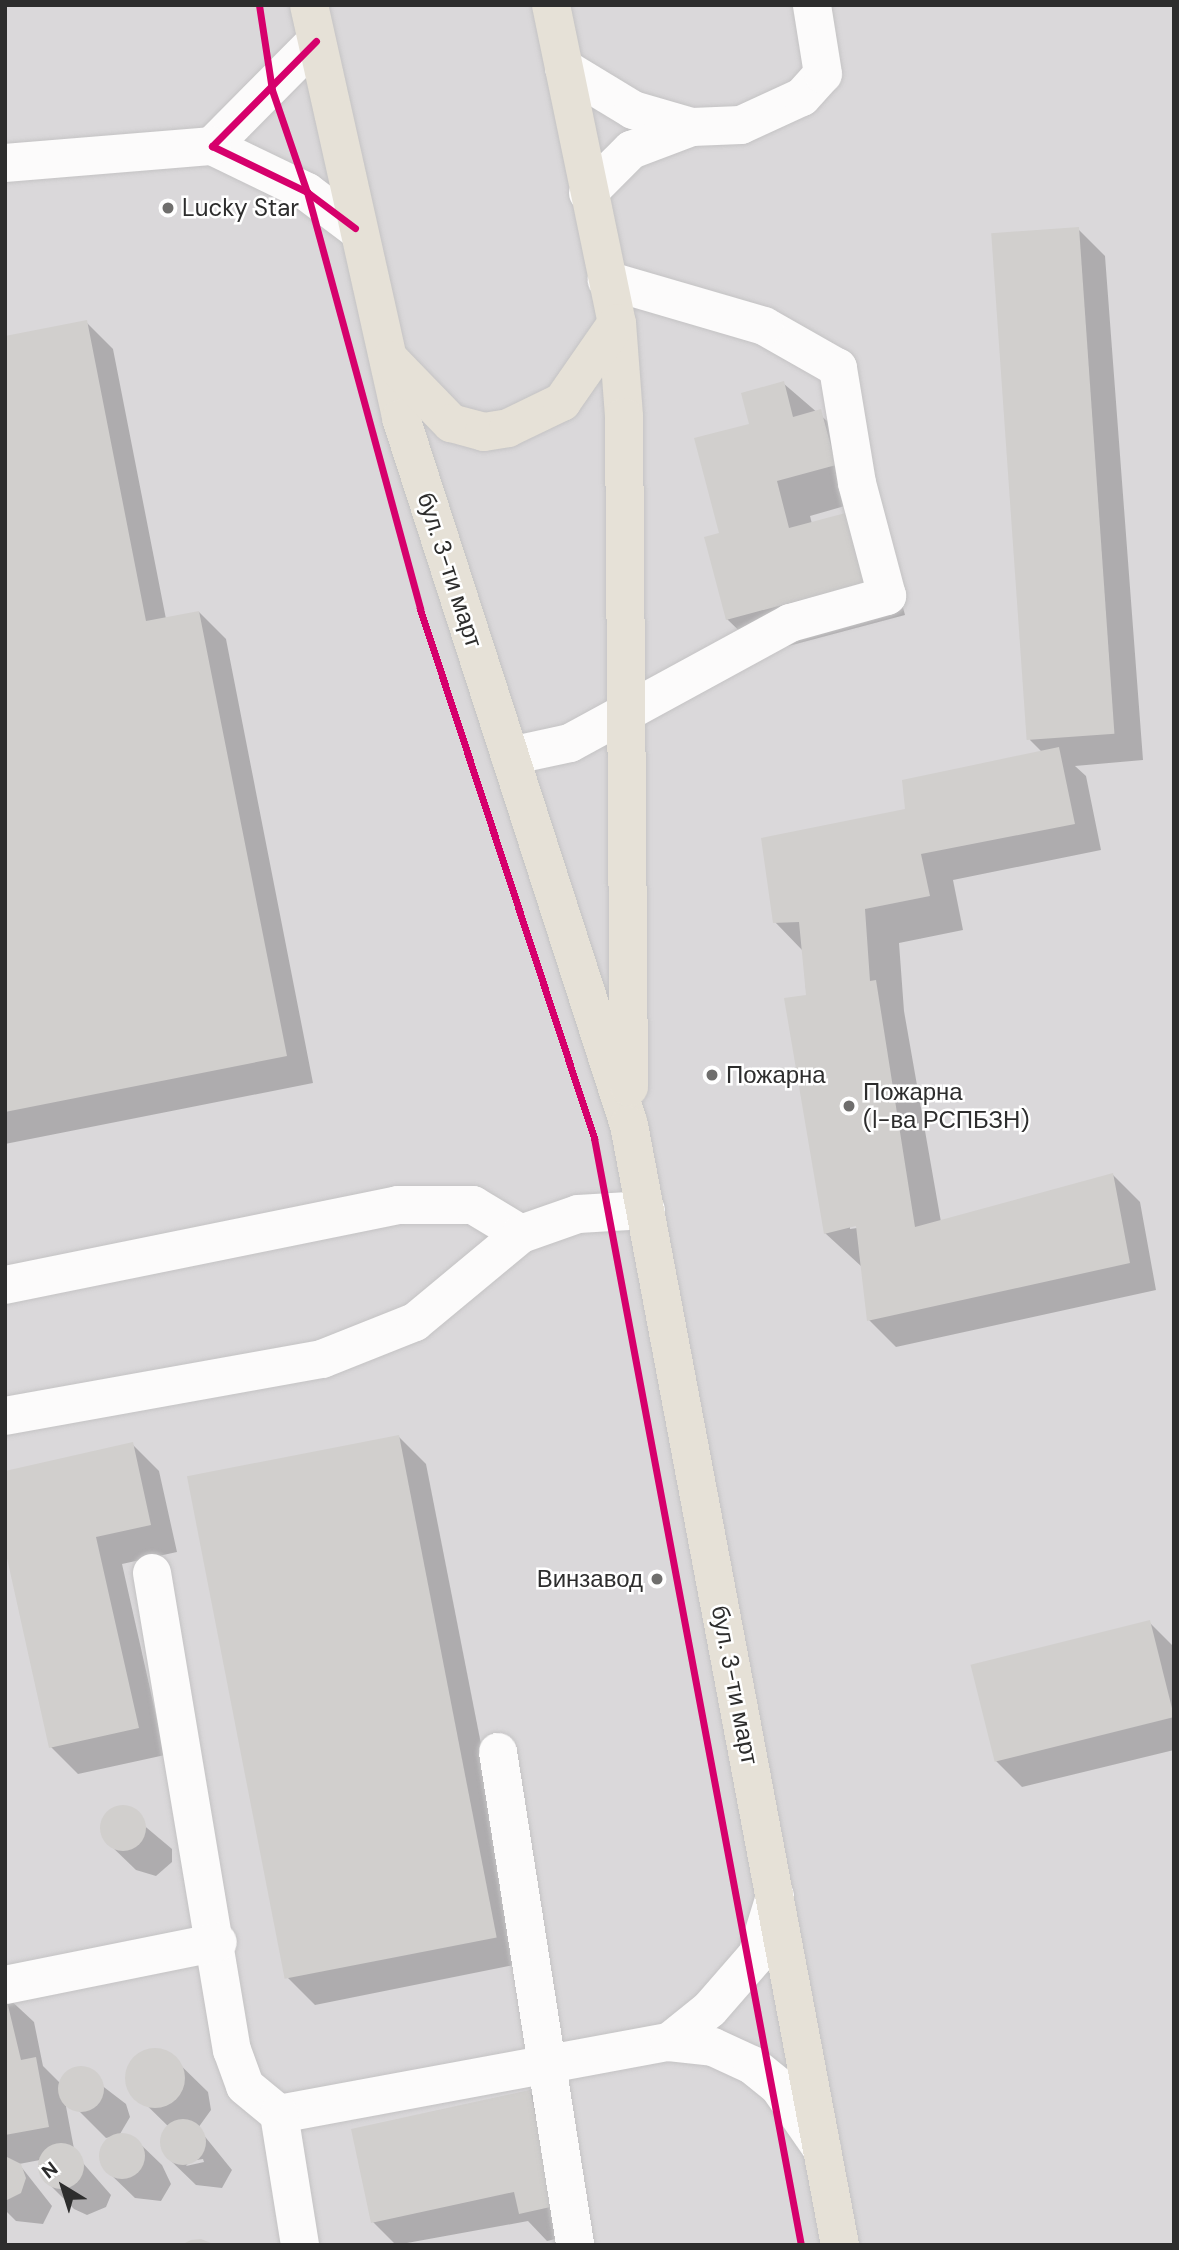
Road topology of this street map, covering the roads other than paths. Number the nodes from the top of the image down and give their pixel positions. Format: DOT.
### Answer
graph roads {
  1 [pos="551,5"];
  2 [pos="812,5"];
  3 [pos="312,23"];
  4 [pos="564,68"];
  5 [pos="692,127"];
  6 [pos="212,146"];
  7 [pos="5,163"];
  8 [pos="588,193"];
  9 [pos="355,228"];
  10 [pos="607,280"];
  11 [pos="617,323"];
  12 [pos="383,351"];
  13 [pos="626,709"];
  14 [pos="510,756"];
  15 [pos="629,1125"];
  16 [pos="646,1210"];
  17 [pos="521,1234"];
  18 [pos="5,1284"];
  19 [pos="5,1416"];
  20 [pos="152,1573"];
  21 [pos="498,1752"];
  22 [pos="775,1896"];
  23 [pos="218,1942"];
  24 [pos="5,1985"];
  25 [pos="669,2042"];
  26 [pos="551,2064"];
  27 [pos="279,2114"];
  28 [pos="822,2149"];
  29 [pos="300,2245"];
  30 [pos="575,2245"];
  31 [pos="841,2245"];
  1 -- 4 [label="main road, бул. 3-ти март"];
  2 -- 5 [label="street"];
  3 -- 6 [label="street"];
  3 -- 9 [label="main road, бул. 3-ти март"];
  4 -- 5 [label="street"];
  4 -- 8 [label="main road, бул. 3-ти март"];
  5 -- 8 [label="street"];
  6 -- 7 [label="street"];
  6 -- 9 [label="street"];
  8 -- 10 [label="main road, бул. 3-ти март"];
  9 -- 12 [label="main road, бул. 3-ти март"];
  10 -- 11 [label="main road, бул. 3-ти март"];
  10 -- 13 [label="street"];
  11 -- 12 [label="main road"];
  11 -- 13 [label="main road, бул. 3-ти март"];
  12 -- 14 [label="main road, бул. 3-ти март"];
  13 -- 14 [label="street"];
  13 -- 15 [label="main road, бул. 3-ти март"];
  14 -- 15 [label="main road, бул. 3-ти март"];
  15 -- 16 [label="main road, бул. 3-ти март"];
  16 -- 17 [label="street"];
  16 -- 22 [label="main road, бул. 3-ти март"];
  17 -- 18 [label="street"];
  17 -- 19 [label="street"];
  20 -- 23 [label="street"];
  21 -- 26 [label="street"];
  22 -- 25 [label="street"];
  22 -- 28 [label="main road, бул. 3-ти март"];
  23 -- 24 [label="street"];
  23 -- 27 [label="street"];
  25 -- 26 [label="street"];
  25 -- 28 [label="street"];
  26 -- 27 [label="street"];
  26 -- 30 [label="street"];
  27 -- 29 [label="street"];
  28 -- 31 [label="main road, бул. 3-ти март"];
}
